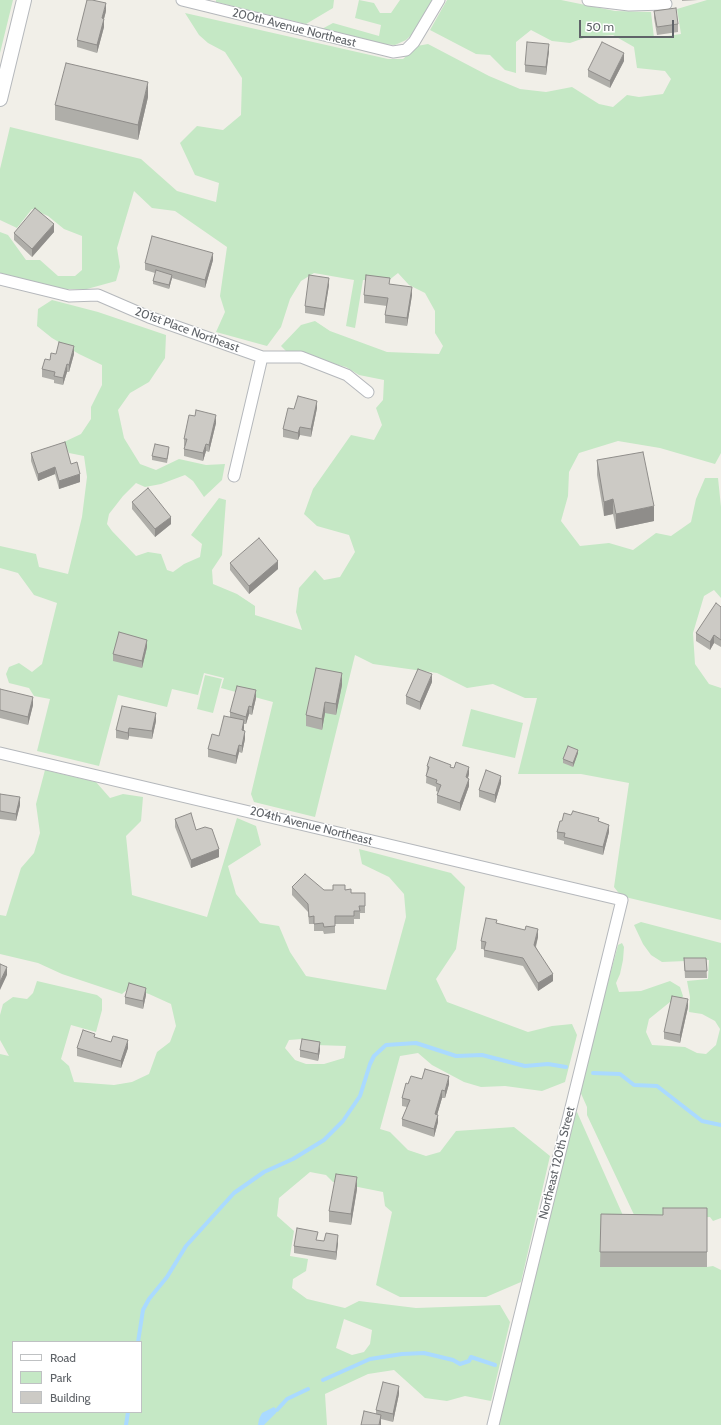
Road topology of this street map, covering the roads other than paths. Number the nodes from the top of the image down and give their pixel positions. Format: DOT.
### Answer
graph roads {
  1 [pos="24,0"];
  2 [pos="182,0"];
  3 [pos="439,0"];
  4 [pos="588,0"];
  5 [pos="666,4"];
  6 [pos="0,98"];
  7 [pos="0,279"];
  8 [pos="262,357"];
  9 [pos="368,392"];
  10 [pos="234,476"];
  11 [pos="0,753"];
  12 [pos="622,900"];
  13 [pos="493,1425"];
  1 -- 6 [label="street"];
  2 -- 3 [label="street, 200th Avenue Northeast"];
  4 -- 5 [label="street"];
  7 -- 8 [label="street, 201st Place Northeast"];
  8 -- 9 [label="street, 201st Place Northeast"];
  8 -- 10 [label="street"];
  11 -- 12 [label="street, 204th Avenue Northeast"];
  12 -- 13 [label="street, Northeast 120th Street"];
}
